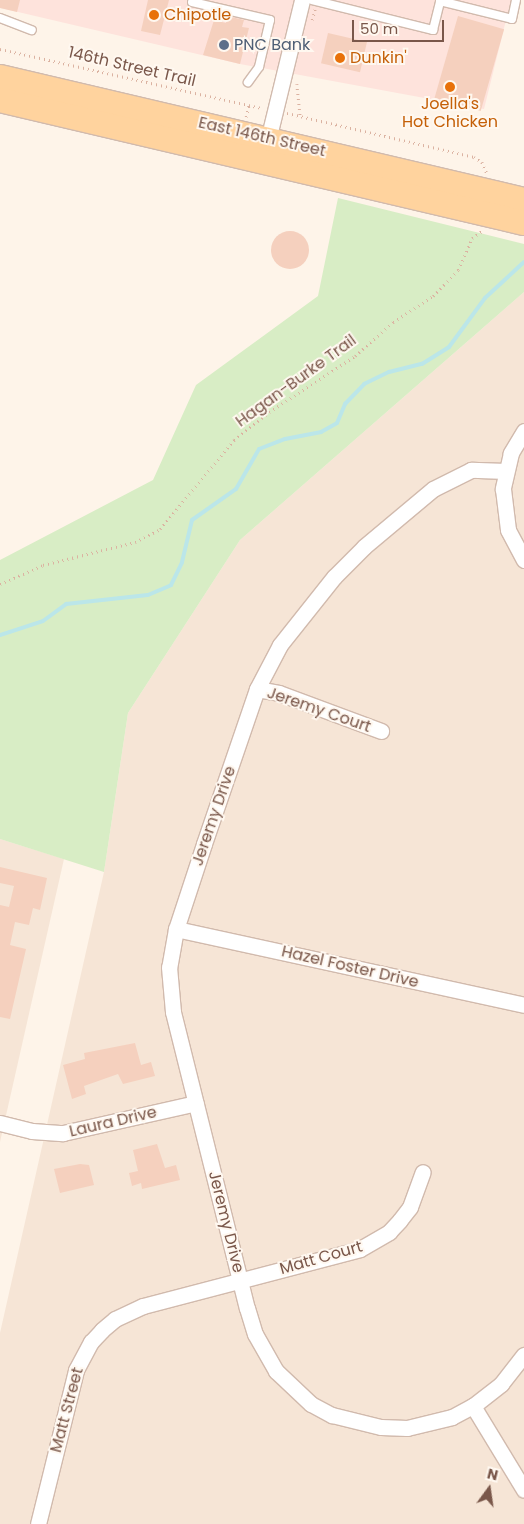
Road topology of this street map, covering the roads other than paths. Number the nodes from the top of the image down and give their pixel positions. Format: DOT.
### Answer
graph roads {
  1 [pos="310,0"];
  2 [pos="516,0"];
  3 [pos="192,2"];
  4 [pos="0,18"];
  5 [pos="32,30"];
  6 [pos="0,77"];
  7 [pos="248,82"];
  8 [pos="0,100"];
  9 [pos="266,149"];
  10 [pos="513,213"];
  11 [pos="524,430"];
  12 [pos="506,471"];
  13 [pos="524,560"];
  14 [pos="257,689"];
  15 [pos="381,731"];
  16 [pos="176,929"];
  17 [pos="524,1006"];
  18 [pos="196,1103"];
  19 [pos="0,1122"];
  20 [pos="423,1172"];
  21 [pos="241,1281"];
  22 [pos="524,1355"];
  23 [pos="473,1406"];
  24 [pos="524,1490"];
  25 [pos="38,1524"];
  1 -- 2 [label="lane"];
  1 -- 9 [label="street"];
  3 -- 7 [label="lane"];
  4 -- 5 [label="lane"];
  6 -- 9 [label="main road, East 146th Street"];
  8 -- 9 [label="main road, East 146th Street"];
  9 -- 10 [label="main road, East 146th Street"];
  11 -- 12 [label="street"];
  12 -- 13 [label="street"];
  12 -- 14 [label="street, Jeremy Drive"];
  14 -- 15 [label="street, Jeremy Court"];
  14 -- 16 [label="street, Jeremy Drive"];
  16 -- 17 [label="street, Hazel Foster Drive"];
  16 -- 18 [label="street, Jeremy Drive"];
  18 -- 19 [label="street, Laura Drive"];
  18 -- 21 [label="street, Jeremy Drive"];
  20 -- 21 [label="street, Matt Court"];
  21 -- 23 [label="street, Jeremy Drive"];
  21 -- 25 [label="street, Matt Street"];
  22 -- 23 [label="street, Jeremy Drive"];
  23 -- 24 [label="street"];
}
